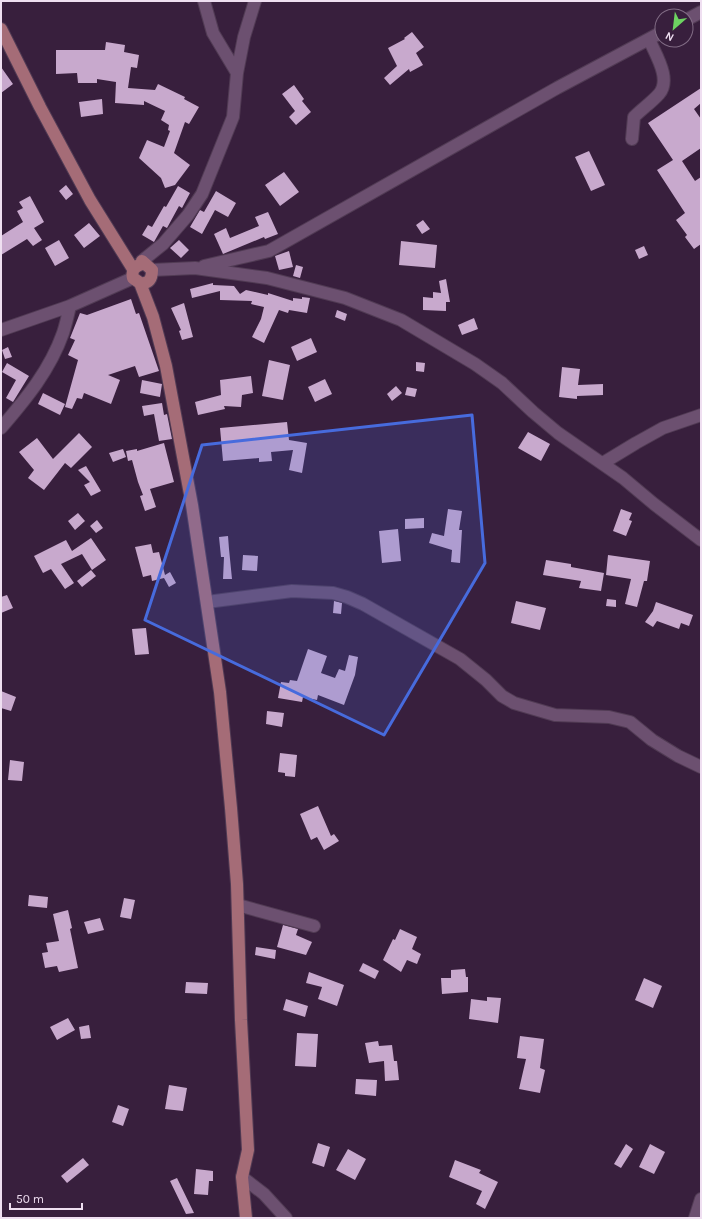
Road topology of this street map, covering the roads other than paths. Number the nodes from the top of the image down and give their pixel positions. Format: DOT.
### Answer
graph roads {
  1 [pos="204,1"];
  2 [pos="255,1"];
  3 [pos="1,29"];
  4 [pos="654,36"];
  5 [pos="649,39"];
  6 [pos="237,73"];
  7 [pos="632,139"];
  8 [pos="195,268"];
  9 [pos="142,272"];
  10 [pos="70,306"];
  11 [pos="1,330"];
  12 [pos="701,415"];
  13 [pos="1,428"];
  14 [pos="603,463"];
  15 [pos="701,540"];
  16 [pos="207,602"];
  17 [pos="701,767"];
  18 [pos="238,905"];
  19 [pos="314,926"];
  20 [pos="242,1178"];
  21 [pos="701,1199"];
  22 [pos="246,1218"];
  23 [pos="286,1218"];
  24 [pos="695,1218"];
  1 -- 6 [label="street"];
  2 -- 6 [label="street"];
  3 -- 9 [label="main road"];
  4 -- 5 [label="street"];
  5 -- 7 [label="street"];
  5 -- 8 [label="street"];
  6 -- 9 [label="street"];
  8 -- 9 [label="street"];
  8 -- 14 [label="street"];
  9 -- 10 [label="street"];
  9 -- 16 [label="main road"];
  10 -- 11 [label="street"];
  10 -- 13 [label="street"];
  12 -- 14 [label="street"];
  14 -- 15 [label="street"];
  16 -- 17 [label="street"];
  16 -- 18 [label="main road"];
  18 -- 19 [label="street"];
  18 -- 20 [label="main road"];
  20 -- 22 [label="main road"];
  20 -- 23 [label="street"];
  21 -- 24 [label="street"];
}
